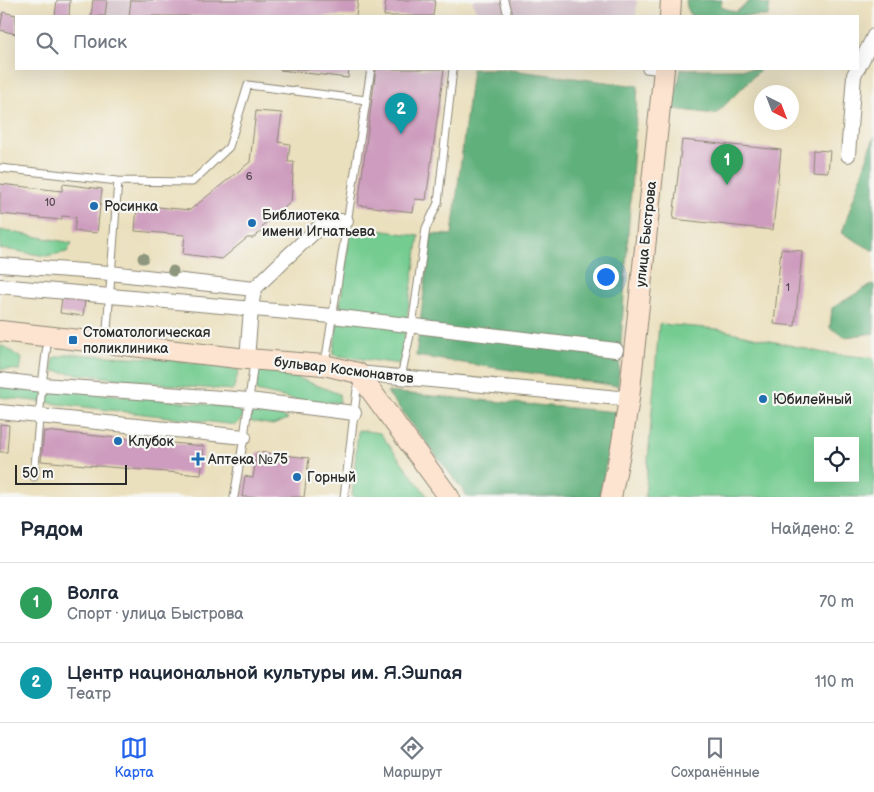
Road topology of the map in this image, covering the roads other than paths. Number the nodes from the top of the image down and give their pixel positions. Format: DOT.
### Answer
graph roads {
  1 [pos="504,0"];
  2 [pos="671,0"];
  3 [pos="508,15"];
  4 [pos="670,15"];
  5 [pos="874,36"];
  6 [pos="862,50"];
  7 [pos="859,64"];
  8 [pos="371,70"];
  9 [pos="453,70"];
  10 [pos="658,70"];
  11 [pos="857,70"];
  12 [pos="366,100"];
  13 [pos="848,155"];
  14 [pos="0,168"];
  15 [pos="118,181"];
  16 [pos="346,221"];
  17 [pos="0,265"];
  18 [pos="110,273"];
  19 [pos="0,286"];
  20 [pos="254,289"];
  21 [pos="109,296"];
  22 [pos="251,308"];
  23 [pos="332,316"];
  24 [pos="412,326"];
  25 [pos="0,331"];
  26 [pos="48,336"];
  27 [pos="106,343"];
  28 [pos="616,350"];
  29 [pos="251,359"];
  30 [pos="324,365"];
  31 [pos="358,373"];
  32 [pos="401,377"];
  33 [pos="0,380"];
  34 [pos="42,385"];
  35 [pos="629,399"];
  36 [pos="249,400"];
  37 [pos="0,412"];
  38 [pos="354,413"];
  39 [pos="39,416"];
  40 [pos="244,437"];
  41 [pos="34,477"];
  42 [pos="234,497"];
  43 [pos="344,497"];
  44 [pos="448,497"];
  45 [pos="611,497"];
  1 -- 3 [label="lane"];
  2 -- 4 [label="street"];
  5 -- 6 [label="street"];
  6 -- 7 [label="street"];
  8 -- 12 [label="lane"];
  9 -- 24 [label="lane"];
  10 -- 35 [label="street, улица Быстрова"];
  11 -- 13 [label="street"];
  12 -- 15 [label="lane"];
  12 -- 16 [label="lane"];
  14 -- 15 [label="lane"];
  15 -- 18 [label="lane"];
  16 -- 20 [label="street"];
  16 -- 23 [label="lane"];
  17 -- 18 [label="street"];
  18 -- 20 [label="street"];
  18 -- 21 [label="lane"];
  19 -- 21 [label="street"];
  20 -- 22 [label="street"];
  21 -- 22 [label="street"];
  21 -- 27 [label="lane"];
  22 -- 23 [label="street"];
  22 -- 29 [label="street"];
  23 -- 24 [label="street"];
  23 -- 30 [label="lane"];
  24 -- 28 [label="street"];
  24 -- 32 [label="lane"];
  25 -- 26 [label="street, бульвар Космонавтов"];
  26 -- 27 [label="street, бульвар Космонавтов"];
  26 -- 34 [label="lane"];
  27 -- 29 [label="street, бульвар Космонавтов"];
  29 -- 30 [label="street, бульвар Космонавтов"];
  29 -- 36 [label="lane"];
  30 -- 31 [label="street, бульвар Космонавтов"];
  31 -- 32 [label="street, бульвар Космонавтов"];
  31 -- 38 [label="lane"];
  31 -- 44 [label="street"];
  32 -- 35 [label="street, бульвар Космонавтов"];
  33 -- 34 [label="street"];
  34 -- 36 [label="street"];
  34 -- 39 [label="lane"];
  35 -- 45 [label="street, улица Быстрова"];
  36 -- 38 [label="street"];
  36 -- 40 [label="lane"];
  37 -- 39 [label="street"];
  38 -- 43 [label="lane"];
  39 -- 40 [label="street"];
  39 -- 41 [label="lane"];
  40 -- 42 [label="lane"];
}
